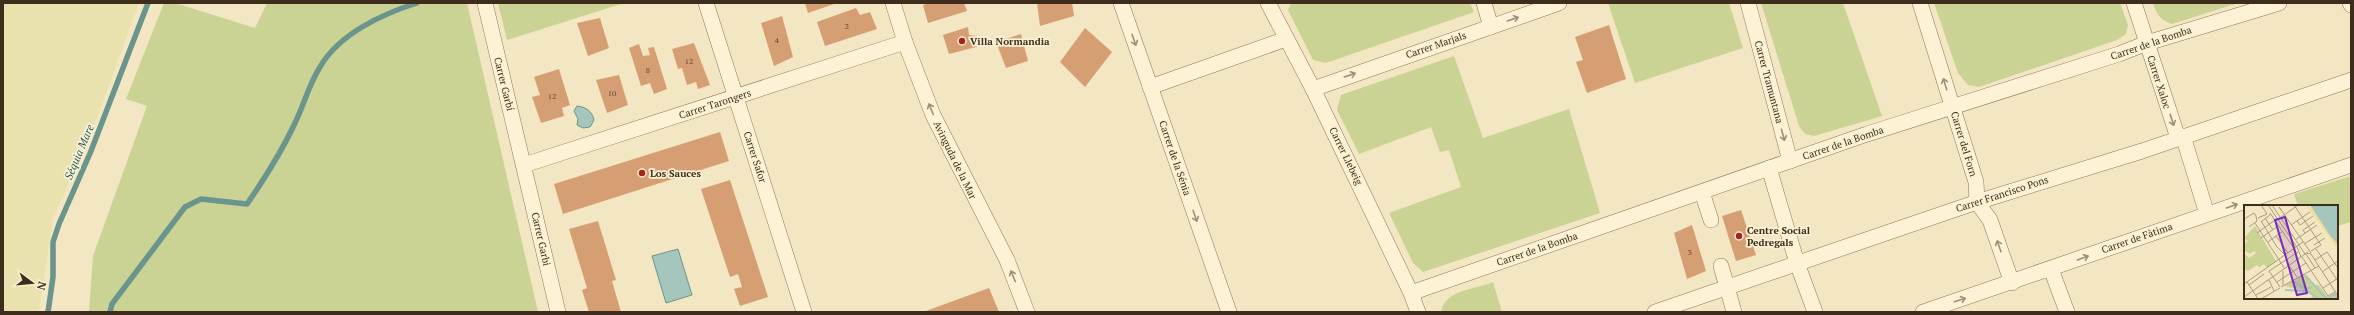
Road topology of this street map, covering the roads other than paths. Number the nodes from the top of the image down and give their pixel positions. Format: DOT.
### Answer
graph roads {
  1 [pos="485,3"];
  2 [pos="706,3"];
  3 [pos="894,3"];
  4 [pos="1122,3"];
  5 [pos="1268,3"];
  6 [pos="1484,3"];
  7 [pos="1559,3"];
  8 [pos="1748,3"];
  9 [pos="1920,3"];
  10 [pos="2134,3"];
  11 [pos="2279,3"];
  12 [pos="1491,27"];
  13 [pos="1286,39"];
  14 [pos="905,42"];
  15 [pos="2147,43"];
  16 [pos="2351,80"];
  17 [pos="1150,87"];
  18 [pos="1313,88"];
  19 [pos="736,97"];
  20 [pos="1952,108"];
  21 [pos="2180,138"];
  22 [pos="1790,161"];
  23 [pos="2351,165"];
  24 [pos="524,166"];
  25 [pos="1769,168"];
  26 [pos="1702,192"];
  27 [pos="1977,202"];
  28 [pos="2207,214"];
  29 [pos="1711,220"];
  30 [pos="1797,263"];
  31 [pos="1721,266"];
  32 [pos="2051,269"];
  33 [pos="2012,283"];
  34 [pos="1727,288"];
  35 [pos="1411,293"];
  36 [pos="801,311"];
  37 [pos="558,312"];
  38 [pos="1028,312"];
  39 [pos="1229,312"];
  40 [pos="1418,312"];
  41 [pos="1655,312"];
  42 [pos="1734,312"];
  43 [pos="1815,312"];
  44 [pos="1923,312"];
  45 [pos="2067,312"];
  1 -- 24 [label="street, Carrer Garbí"];
  2 -- 19 [label="street, Carrer Safor"];
  3 -- 14 [label="street, Avinguda de la Mar"];
  4 -- 17 [label="street, Carrer de la Sénia, one-way"];
  5 -- 13 [label="street, Carrer Llebeig"];
  6 -- 12 [label="street"];
  12 -- 7 [label="street, Carrer Marjals, one-way"];
  8 -- 22 [label="street, Carrer Tramuntana, one-way"];
  20 -- 9 [label="street, Carrer del Forn, one-way"];
  10 -- 15 [label="street, Carrer Xaloc"];
  11 -- 15 [label="street, Carrer de la Bomba"];
  18 -- 12 [label="street, Carrer Marjals, one-way"];
  13 -- 17 [label="street"];
  13 -- 18 [label="street, Carrer Llebeig"];
  14 -- 19 [label="street, Carrer Tarongers"];
  38 -- 14 [label="street, Avinguda de la Mar, one-way"];
  15 -- 20 [label="street, Carrer de la Bomba"];
  15 -- 21 [label="street, Carrer Xaloc, one-way"];
  16 -- 21 [label="street, Carrer Francisco Pons"];
  17 -- 39 [label="street, Carrer de la Sénia, one-way"];
  18 -- 35 [label="street, Carrer Llebeig"];
  19 -- 24 [label="street, Carrer Tarongers"];
  19 -- 36 [label="street, Carrer Safor"];
  20 -- 22 [label="street, Carrer de la Bomba"];
  20 -- 27 [label="street, Carrer del Forn"];
  21 -- 27 [label="street, Carrer Francisco Pons"];
  21 -- 28 [label="street, Carrer Xaloc"];
  22 -- 25 [label="street, Carrer de la Bomba"];
  28 -- 23 [label="street, Carrer de Fàtima, one-way"];
  24 -- 37 [label="street, Carrer Garbi"];
  25 -- 26 [label="street, Carrer de la Bomba"];
  25 -- 30 [label="street"];
  26 -- 29 [label="street"];
  26 -- 35 [label="street, Carrer de la Bomba"];
  27 -- 30 [label="street, Carrer Francisco Pons"];
  33 -- 27 [label="street, one-way"];
  32 -- 28 [label="street, Carrer de Fàtima, one-way"];
  30 -- 34 [label="street, Carrer Francisco Pons"];
  30 -- 43 [label="street"];
  31 -- 34 [label="street"];
  32 -- 33 [label="street, Carrer de Fàtima"];
  32 -- 45 [label="street"];
  44 -- 33 [label="street, Carrer de Fàtima, one-way"];
  34 -- 41 [label="street, Carrer Francisco Pons"];
  34 -- 42 [label="street"];
  35 -- 40 [label="street, Carrer Llebeig"];
}
